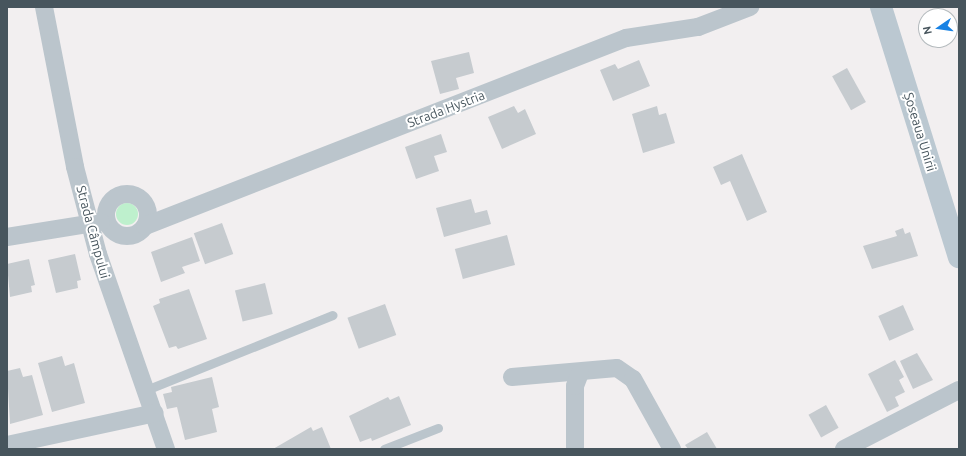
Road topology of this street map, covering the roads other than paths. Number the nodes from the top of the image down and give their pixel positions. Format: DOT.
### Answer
graph roads {
  1 [pos="44,7"];
  2 [pos="750,7"];
  3 [pos="881,7"];
  4 [pos="98,222"];
  5 [pos="145,226"];
  6 [pos="7,237"];
  7 [pos="959,256"];
  8 [pos="333,315"];
  9 [pos="580,373"];
  10 [pos="512,377"];
  11 [pos="146,390"];
  12 [pos="959,390"];
  13 [pos="155,413"];
  14 [pos="438,428"];
  15 [pos="7,445"];
  16 [pos="166,449"];
  17 [pos="384,449"];
  18 [pos="575,449"];
  19 [pos="672,449"];
  20 [pos="844,449"];
  1 -- 4 [label="street, Strada Câmpului"];
  2 -- 5 [label="street, Strada Hystria"];
  3 -- 7 [label="main road, Șoseaua Unirii"];
  4 -- 5 [label="street"];
  4 -- 5 [label="street"];
  4 -- 6 [label="street"];
  4 -- 11 [label="street, Strada Câmpului"];
  8 -- 11 [label="lane"];
  9 -- 10 [label="street"];
  9 -- 18 [label="street"];
  9 -- 19 [label="street"];
  11 -- 13 [label="street, Strada Câmpului"];
  12 -- 20 [label="street"];
  13 -- 15 [label="street"];
  13 -- 16 [label="street, Strada Câmpului"];
  14 -- 17 [label="lane"];
}
